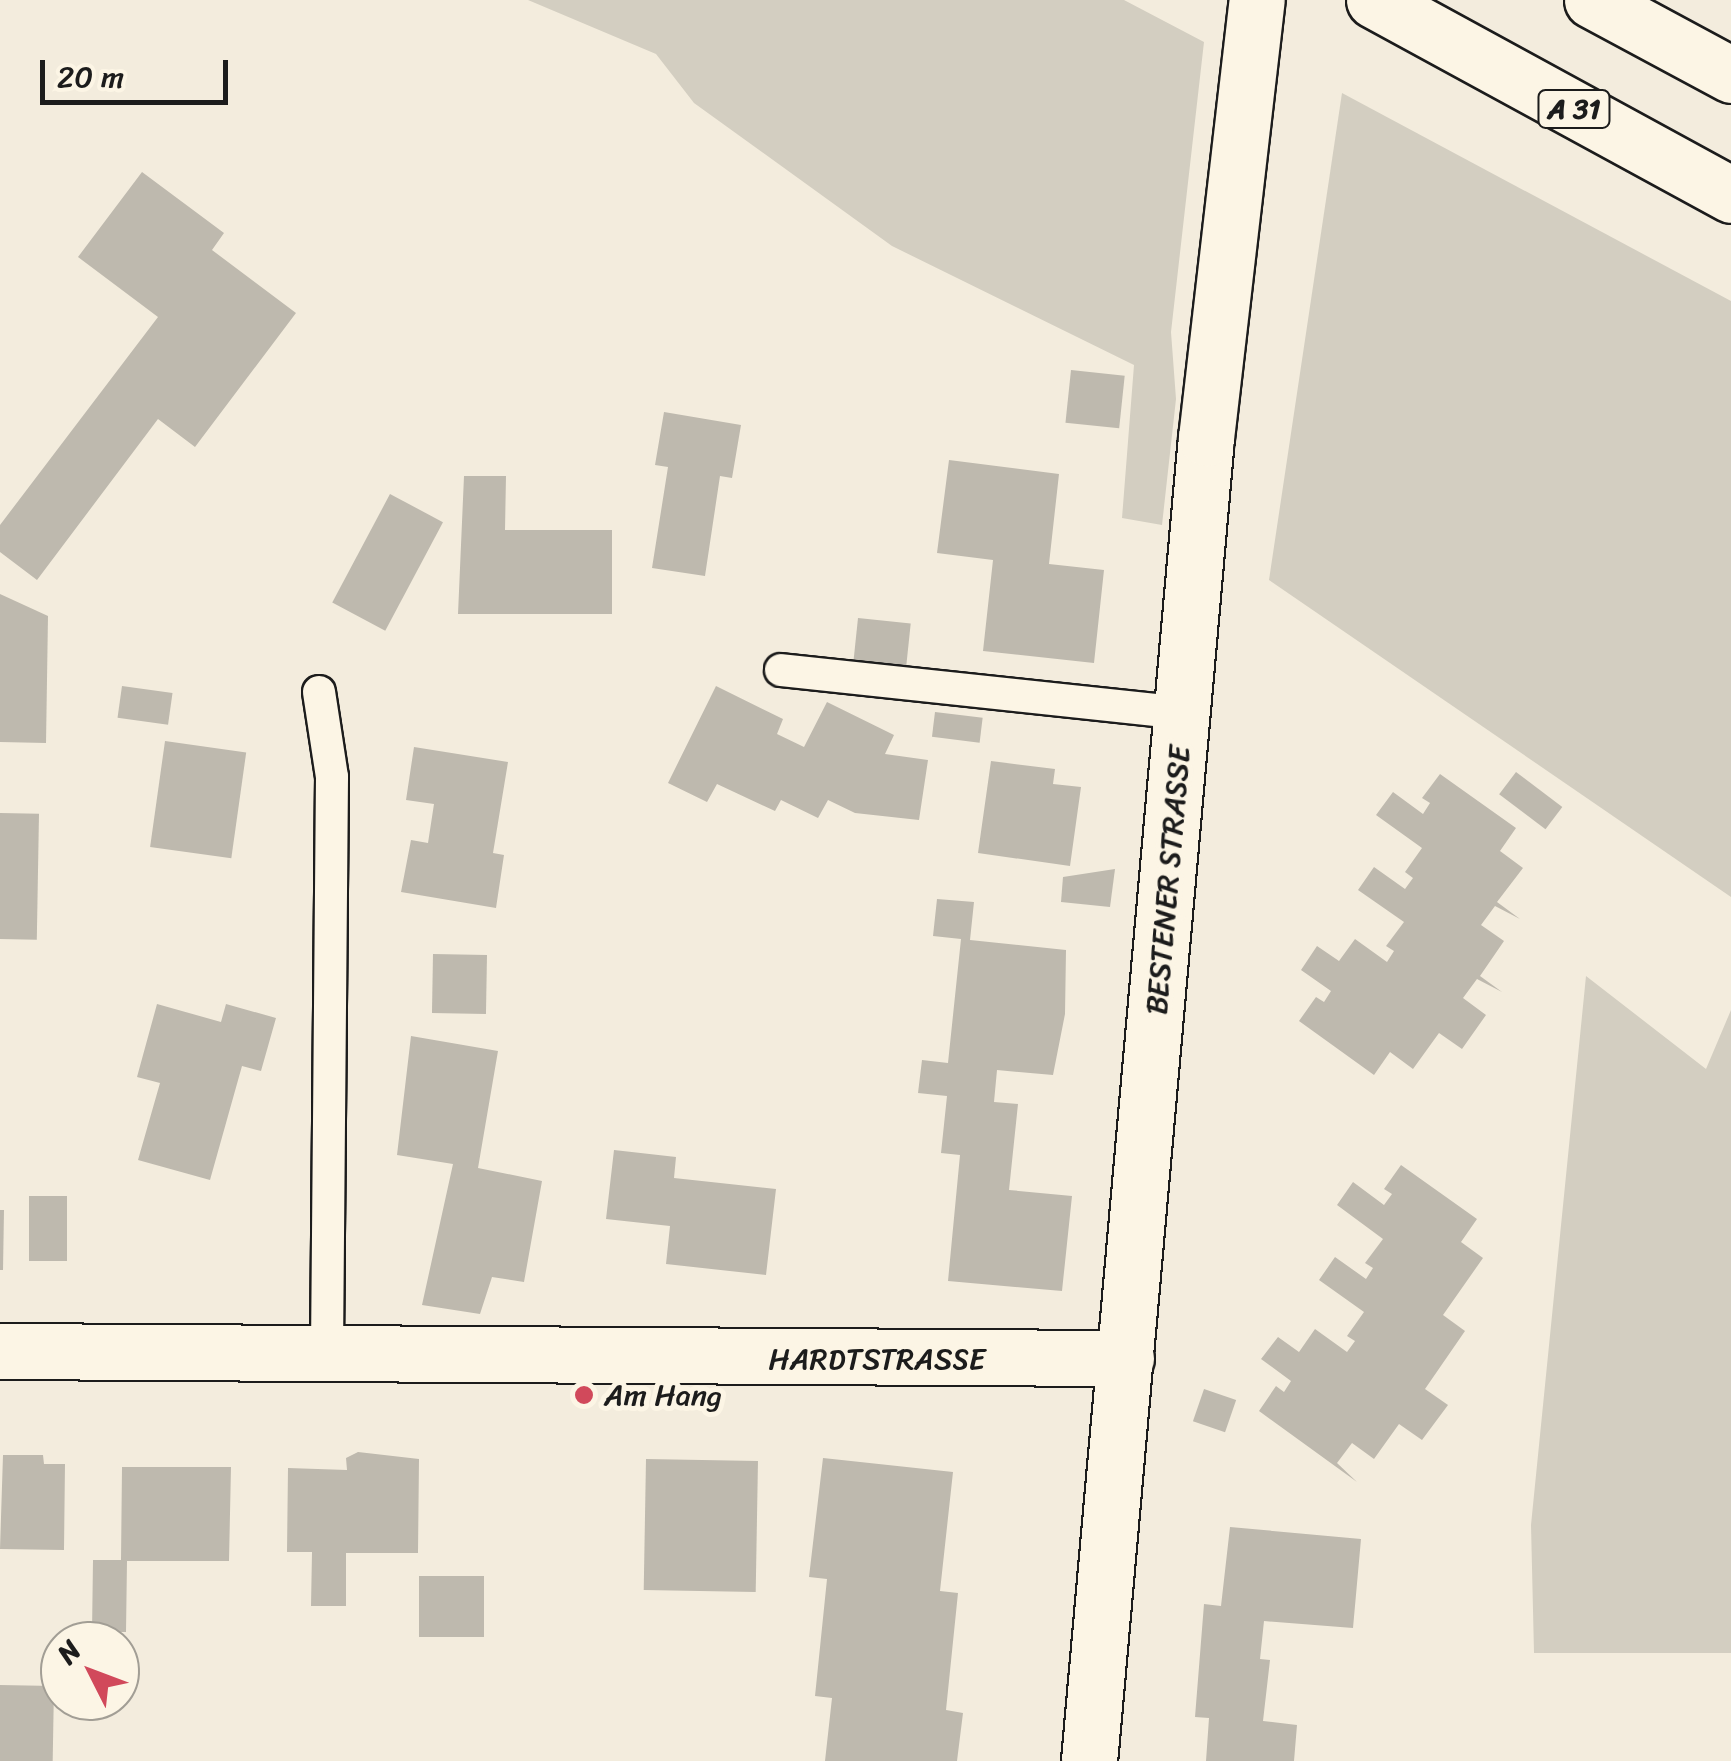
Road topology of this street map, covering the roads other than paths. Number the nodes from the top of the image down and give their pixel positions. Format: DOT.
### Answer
graph roads {
  1 [pos="1257,0"];
  2 [pos="1374,0"];
  3 [pos="1592,0"];
  4 [pos="1731,75"];
  5 [pos="1731,195"];
  6 [pos="781,670"];
  7 [pos="319,692"];
  8 [pos="1182,713"];
  9 [pos="0,1351"];
  10 [pos="327,1356"];
  11 [pos="1126,1358"];
  12 [pos="1089,1761"];
  1 -- 8 [label="main road, BESTENER STRASSE"];
  2 -- 5 [label="main road, A 31"];
  3 -- 4 [label="main road"];
  6 -- 8 [label="lane"];
  7 -- 10 [label="lane"];
  8 -- 11 [label="main road, BESTENER STRASSE"];
  9 -- 10 [label="main road, HARDTSTRASSE"];
  10 -- 11 [label="main road, HARDTSTRASSE"];
  11 -- 12 [label="main road, BESTENER STRASSE"];
}
